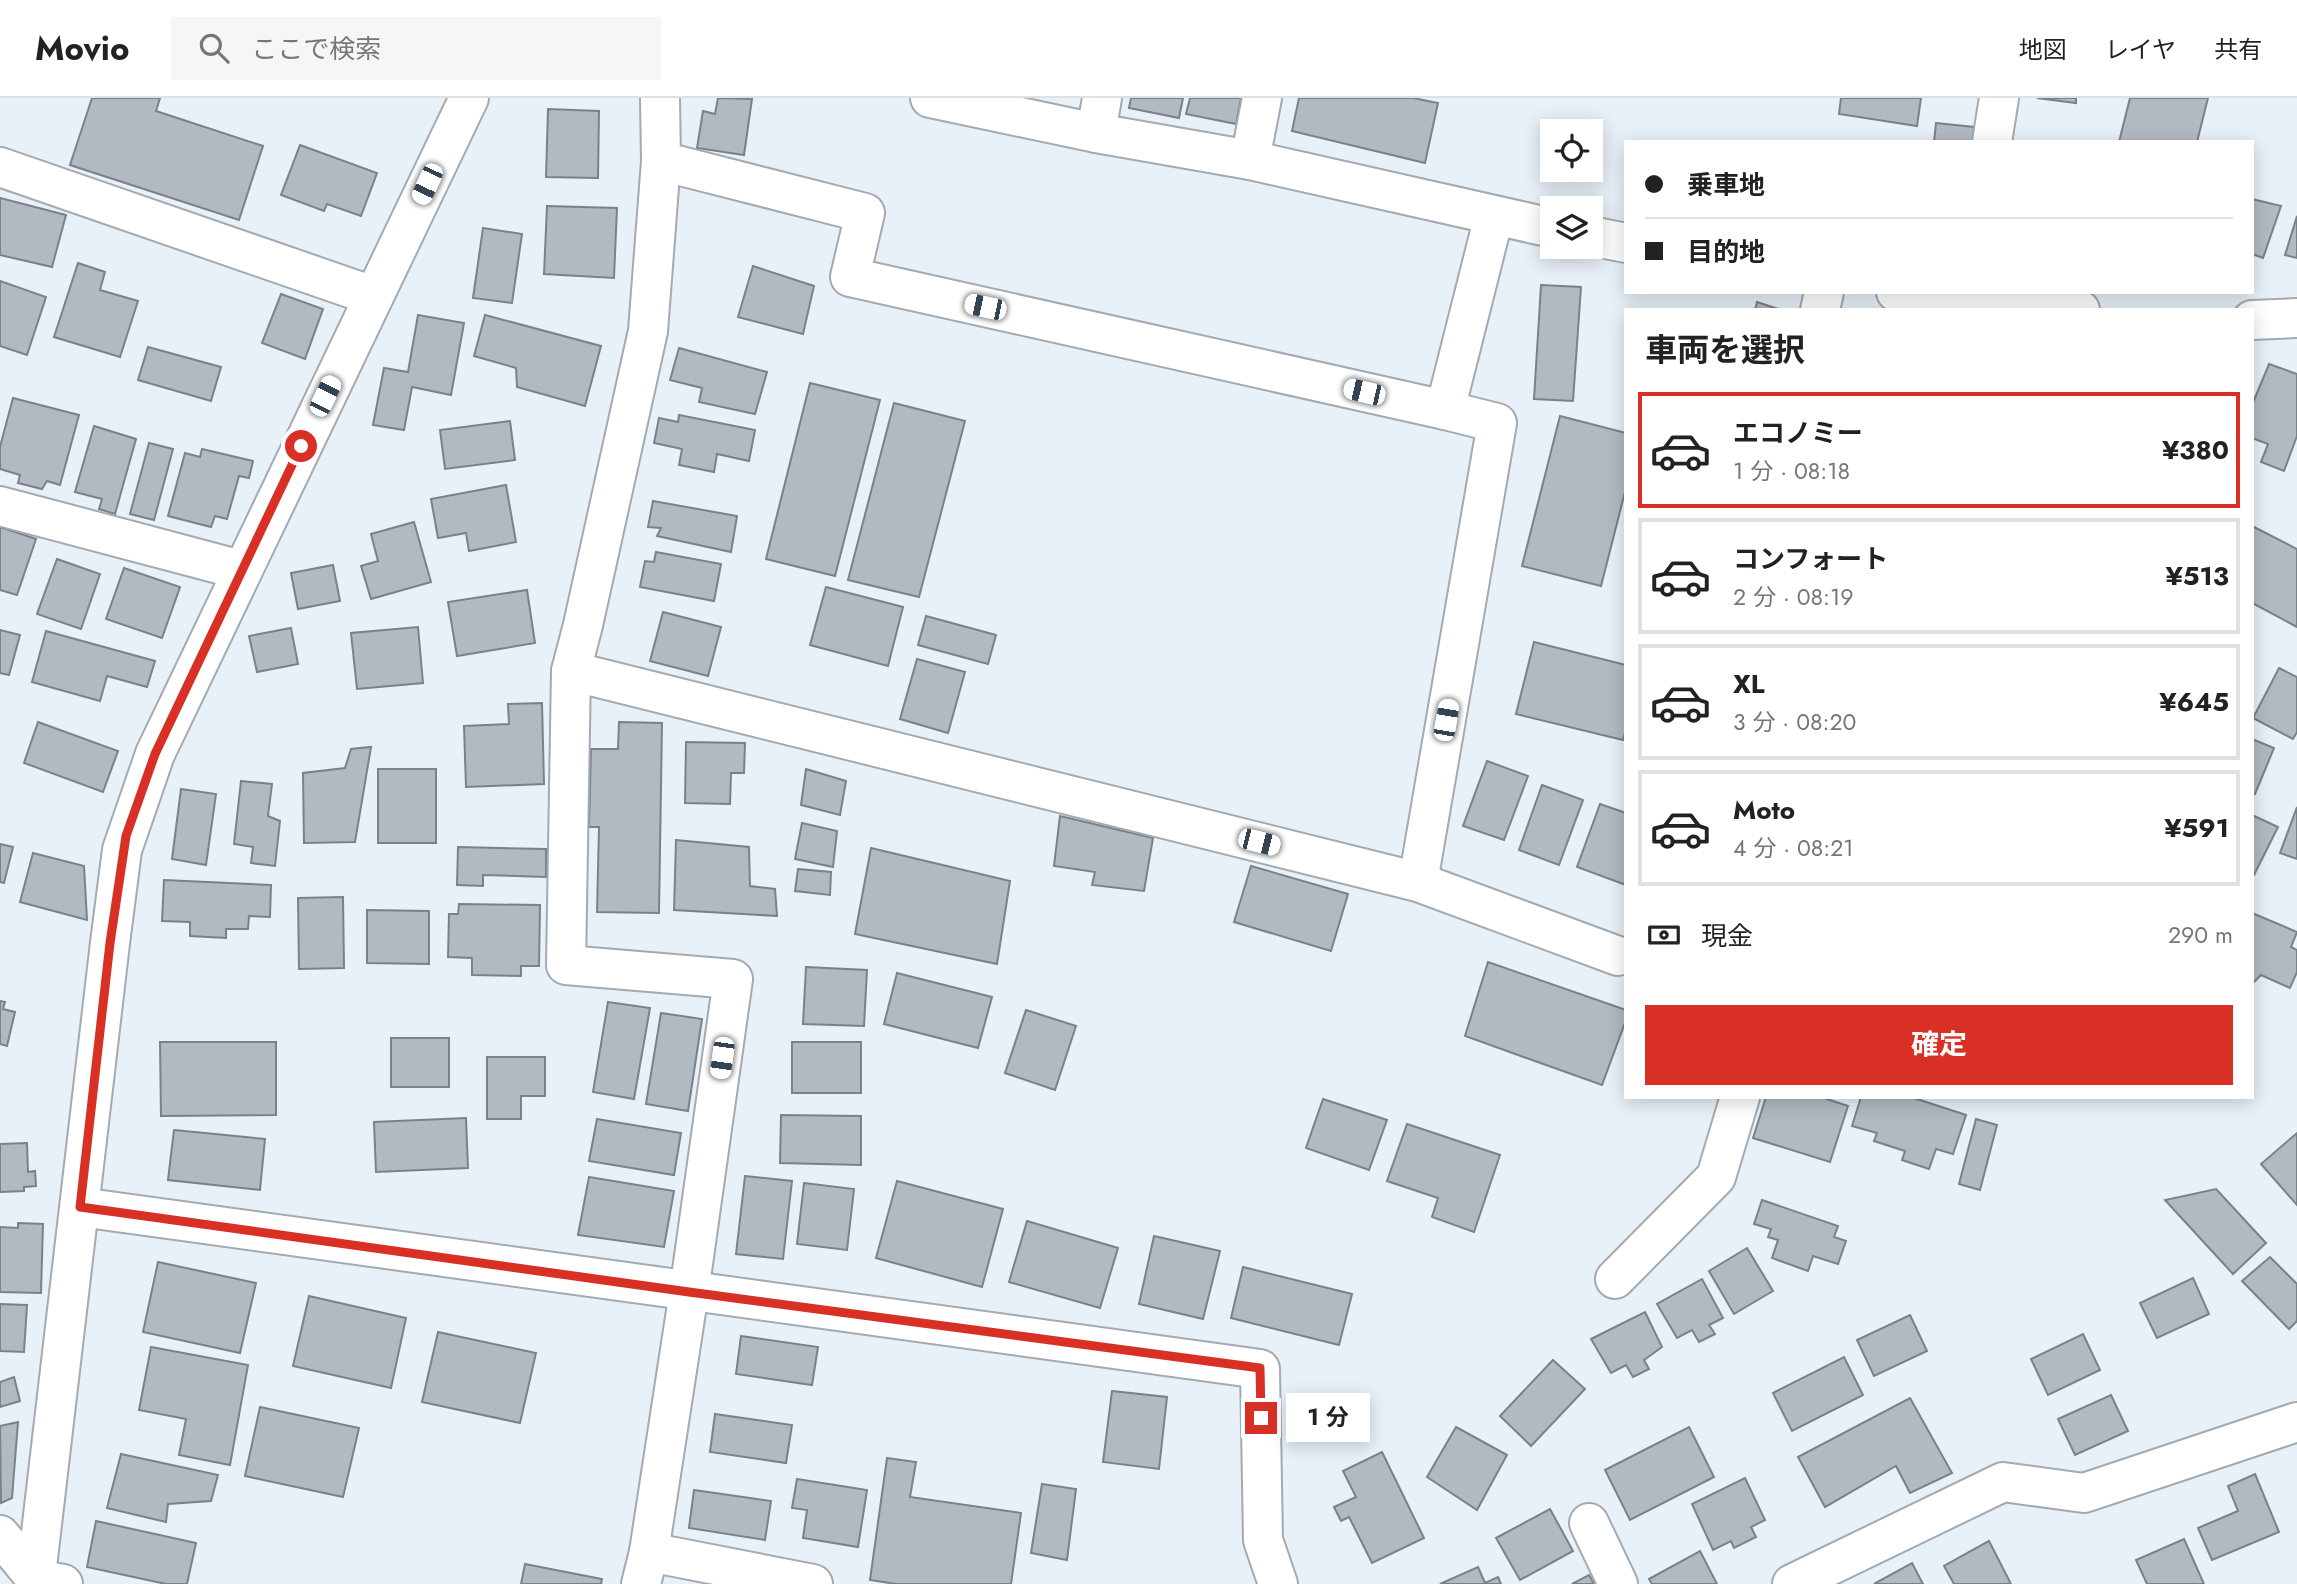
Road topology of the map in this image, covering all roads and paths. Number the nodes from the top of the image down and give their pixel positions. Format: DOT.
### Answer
graph roads {
  1 [pos="468,98"];
  2 [pos="660,98"];
  3 [pos="930,98"];
  4 [pos="1262,98"];
  5 [pos="1999,98"];
  6 [pos="1099,115"];
  7 [pos="1992,140"];
  8 [pos="1250,160"];
  9 [pos="661,161"];
  10 [pos="0,167"];
  11 [pos="1494,216"];
  12 [pos="1540,226"];
  13 [pos="1603,238"];
  14 [pos="1624,243"];
  15 [pos="1913,294"];
  16 [pos="373,296"];
  17 [pos="2037,300"];
  18 [pos="1982,302"];
  19 [pos="2071,308"];
  20 [pos="1445,410"];
  21 [pos="0,506"];
  22 [pos="241,570"];
  23 [pos="571,671"];
  24 [pos="1418,882"];
  25 [pos="1618,956"];
  26 [pos="1739,1099"];
  27 [pos="80,1207"];
  28 [pos="1615,1279"];
  29 [pos="689,1292"];
  30 [pos="2297,1422"];
  31 [pos="1588,1523"];
  32 [pos="0,1535"];
  33 [pos="645,1568"];
  34 [pos="45,1582"];
  35 [pos="813,1584"];
  36 [pos="1278,1584"];
  37 [pos="1618,1584"];
  38 [pos="1792,1584"];
  1 -- 16 [label="street"];
  2 -- 9 [label="street"];
  3 -- 6 [label="street"];
  4 -- 8 [label="street"];
  5 -- 7 [label="street"];
  6 -- 8 [label="street"];
  8 -- 11 [label="street"];
  9 -- 20 [label="street"];
  9 -- 23 [label="street"];
  10 -- 16 [label="street"];
  11 -- 12 [label="street"];
  11 -- 20 [label="street"];
  13 -- 14 [label="street"];
  15 -- 18 [label="street"];
  16 -- 22 [label="street"];
  17 -- 18 [label="street"];
  17 -- 19 [label="street"];
  20 -- 24 [label="street"];
  21 -- 22 [label="street"];
  22 -- 27 [label="street"];
  23 -- 24 [label="street"];
  23 -- 29 [label="street"];
  24 -- 25 [label="street"];
  26 -- 28 [label="street"];
  27 -- 29 [label="street"];
  27 -- 34 [label="street"];
  29 -- 33 [label="street"];
  29 -- 36 [label="street"];
  30 -- 38 [label="street"];
  31 -- 37 [label="street"];
  32 -- 34 [label="street"];
  33 -- 35 [label="street"];
}
